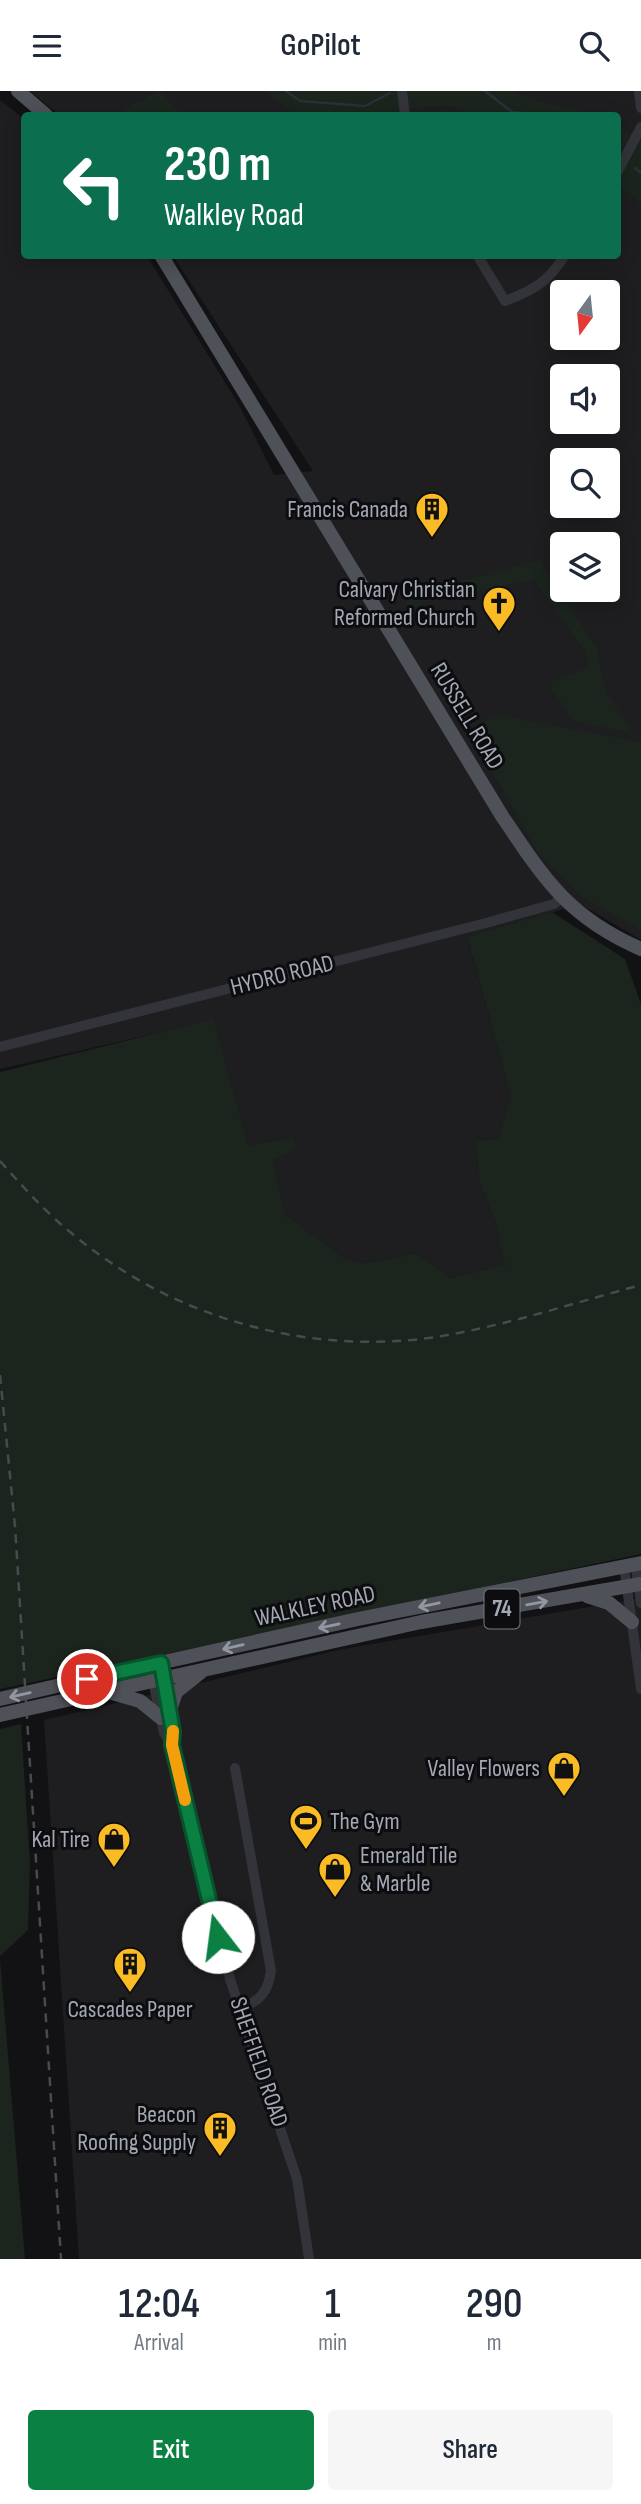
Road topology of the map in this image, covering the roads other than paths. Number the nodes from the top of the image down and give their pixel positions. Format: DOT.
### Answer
graph roads {
  1 [pos="18,91"];
  2 [pos="402,91"];
  3 [pos="639,91"];
  4 [pos="641,108"];
  5 [pos="42,112"];
  6 [pos="405,112"];
  7 [pos="641,127"];
  8 [pos="621,165"];
  9 [pos="163,259"];
  10 [pos="479,259"];
  11 [pos="563,259"];
  12 [pos="561,898"];
  13 [pos="641,949"];
  14 [pos="0,1047"];
  15 [pos="633,1565"];
  16 [pos="635,1585"];
  17 [pos="582,1595"];
  18 [pos="641,1603"];
  19 [pos="632,1622"];
  20 [pos="155,1665"];
  21 [pos="206,1669"];
  22 [pos="158,1680"];
  23 [pos="641,1689"];
  24 [pos="96,1694"];
  25 [pos="0,1699"];
  26 [pos="165,1714"];
  27 [pos="0,1715"];
  28 [pos="235,1768"];
  29 [pos="241,2008"];
  30 [pos="309,2259"];
  1 -- 5 [label="main road"];
  2 -- 6 [label="street"];
  3 -- 4 [label="street"];
  7 -- 8 [label="street"];
  9 -- 12 [label="main road, RUSSELL ROAD"];
  10 -- 11 [label="street"];
  12 -- 13 [label="main road, RUSSELL ROAD"];
  12 -- 14 [label="street, HYDRO ROAD"];
  15 -- 16 [label="street"];
  15 -- 20 [label="main road, WALKLEY ROAD / 74, one-way"];
  16 -- 17 [label="main road, WALKLEY ROAD / 74"];
  16 -- 18 [label="street"];
  16 -- 19 [label="street"];
  17 -- 19 [label="main road"];
  21 -- 17 [label="main road, WALKLEY ROAD / 74, one-way"];
  19 -- 23 [label="street"];
  20 -- 22 [label="street, SHEFFIELD ROAD"];
  20 -- 25 [label="main road, WALKLEY ROAD / 74, one-way, bridge"];
  21 -- 22 [label="main road, WALKLEY ROAD / 74"];
  21 -- 26 [label="main road"];
  22 -- 24 [label="main road, WALKLEY ROAD / 74"];
  22 -- 26 [label="street, SHEFFIELD ROAD"];
  24 -- 26 [label="main road"];
  24 -- 27 [label="main road, WALKLEY ROAD / 74, bridge"];
  26 -- 29 [label="street, SHEFFIELD ROAD"];
  28 -- 29 [label="street"];
  29 -- 30 [label="street, SHEFFIELD ROAD"];
}
